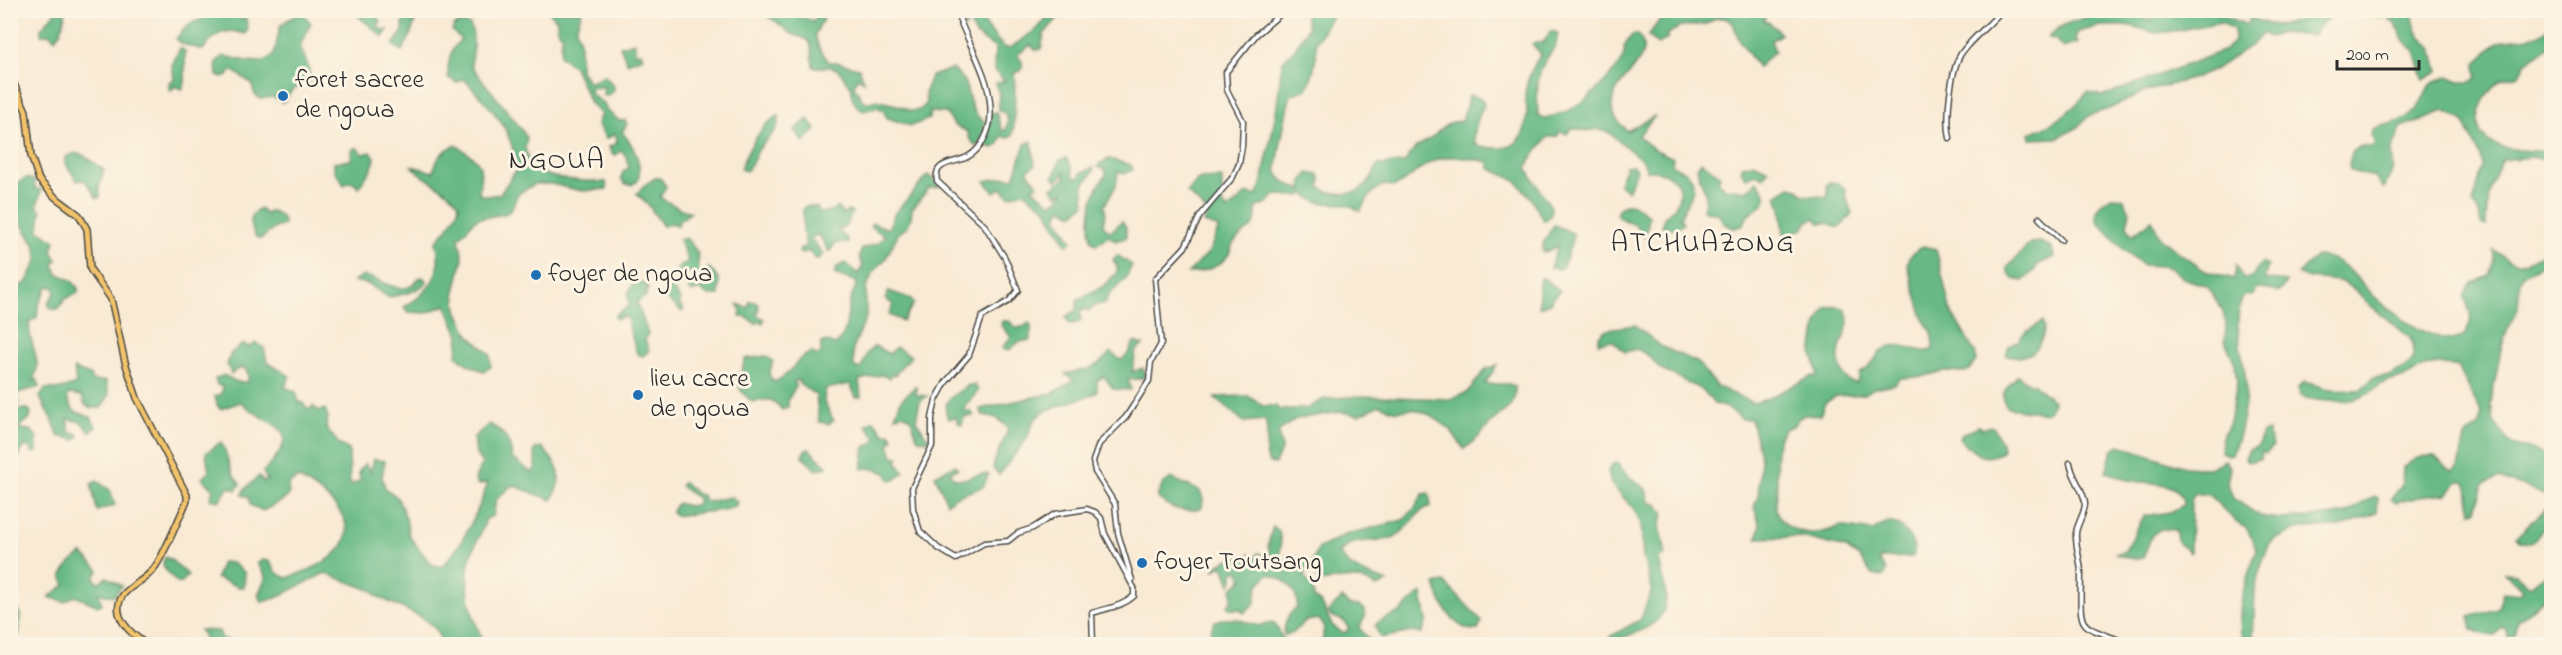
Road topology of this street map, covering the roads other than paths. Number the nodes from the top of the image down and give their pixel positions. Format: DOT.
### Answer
graph roads {
  1 [pos="956,10"];
  2 [pos="1285,10"];
  3 [pos="2002,10"];
  4 [pos="10,75"];
  5 [pos="1950,138"];
  6 [pos="2039,218"];
  7 [pos="2061,240"];
  8 [pos="2070,463"];
  9 [pos="1134,588"];
  10 [pos="146,645"];
  11 [pos="1093,645"];
  12 [pos="2129,645"];
  1 -- 9 [label="street"];
  2 -- 9 [label="street"];
  3 -- 5 [label="street"];
  4 -- 10 [label="main road"];
  6 -- 7 [label="street"];
  8 -- 12 [label="street"];
  9 -- 11 [label="street"];
}
